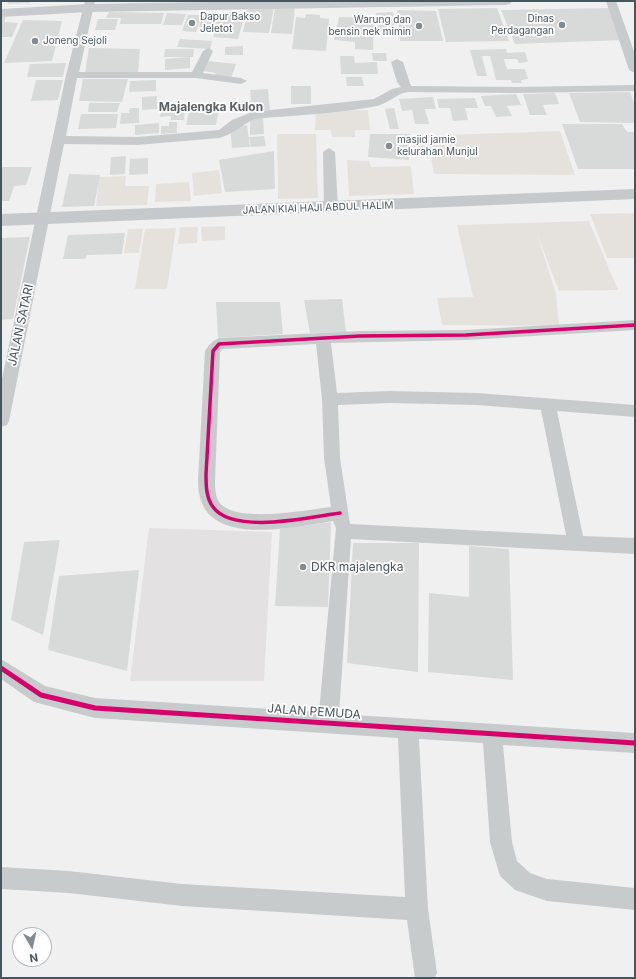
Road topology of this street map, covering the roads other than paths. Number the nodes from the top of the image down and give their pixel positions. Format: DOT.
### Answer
graph roads {
  1 [pos="505,1"];
  2 [pos="611,1"];
  3 [pos="345,2"];
  4 [pos="89,4"];
  5 [pos="1,13"];
  6 [pos="208,52"];
  7 [pos="397,62"];
  8 [pos="635,70"];
  9 [pos="196,76"];
  10 [pos="71,78"];
  11 [pos="241,81"];
  12 [pos="635,88"];
  13 [pos="408,89"];
  14 [pos="59,140"];
  15 [pos="329,152"];
  16 [pos="635,194"];
  17 [pos="635,206"];
  18 [pos="331,208"];
  19 [pos="1,220"];
  20 [pos="43,224"];
  21 [pos="1,231"];
  22 [pos="635,325"];
  23 [pos="323,338"];
  24 [pos="330,399"];
  25 [pos="547,403"];
  26 [pos="635,411"];
  27 [pos="1,421"];
  28 [pos="340,513"];
  29 [pos="343,532"];
  30 [pos="576,542"];
  31 [pos="635,546"];
  32 [pos="1,668"];
  33 [pos="328,723"];
  34 [pos="408,729"];
  35 [pos="492,733"];
  36 [pos="635,743"];
  37 [pos="1,878"];
  38 [pos="635,898"];
  39 [pos="416,909"];
  40 [pos="425,973"];
  1 -- 3 [label="main road"];
  2 -- 8 [label="street"];
  3 -- 4 [label="main road"];
  4 -- 5 [label="main road"];
  4 -- 10 [label="street, JALAN SATARI"];
  6 -- 9 [label="street"];
  7 -- 13 [label="street"];
  9 -- 10 [label="street"];
  9 -- 11 [label="street"];
  10 -- 14 [label="street, JALAN SATARI"];
  12 -- 13 [label="street"];
  13 -- 14 [label="street"];
  14 -- 20 [label="street, JALAN SATARI"];
  15 -- 18 [label="street"];
  16 -- 18 [label="main road, JALAN KIAI HAJI ABDUL HALIM"];
  17 -- 20 [label="main road, JALAN KIAI HAJI ABDUL HALIM"];
  18 -- 20 [label="main road, JALAN KIAI HAJI ABDUL HALIM"];
  19 -- 20 [label="main road, JALAN KIAI HAJI ABDUL HALIM"];
  20 -- 21 [label="main road, JALAN KIAI HAJI ABDUL HALIM"];
  20 -- 27 [label="street, JALAN SATARI"];
  22 -- 23 [label="street"];
  23 -- 24 [label="street"];
  23 -- 28 [label="street"];
  24 -- 25 [label="street"];
  24 -- 28 [label="street"];
  25 -- 26 [label="street"];
  25 -- 30 [label="street"];
  28 -- 29 [label="street"];
  29 -- 30 [label="street"];
  29 -- 33 [label="street"];
  30 -- 31 [label="street"];
  32 -- 33 [label="street, JALAN PEMUDA"];
  33 -- 34 [label="street, JALAN PEMUDA"];
  34 -- 35 [label="street, JALAN PEMUDA"];
  34 -- 39 [label="street"];
  35 -- 36 [label="street, JALAN PEMUDA"];
  35 -- 38 [label="street"];
  37 -- 39 [label="street"];
  39 -- 40 [label="street"];
}
